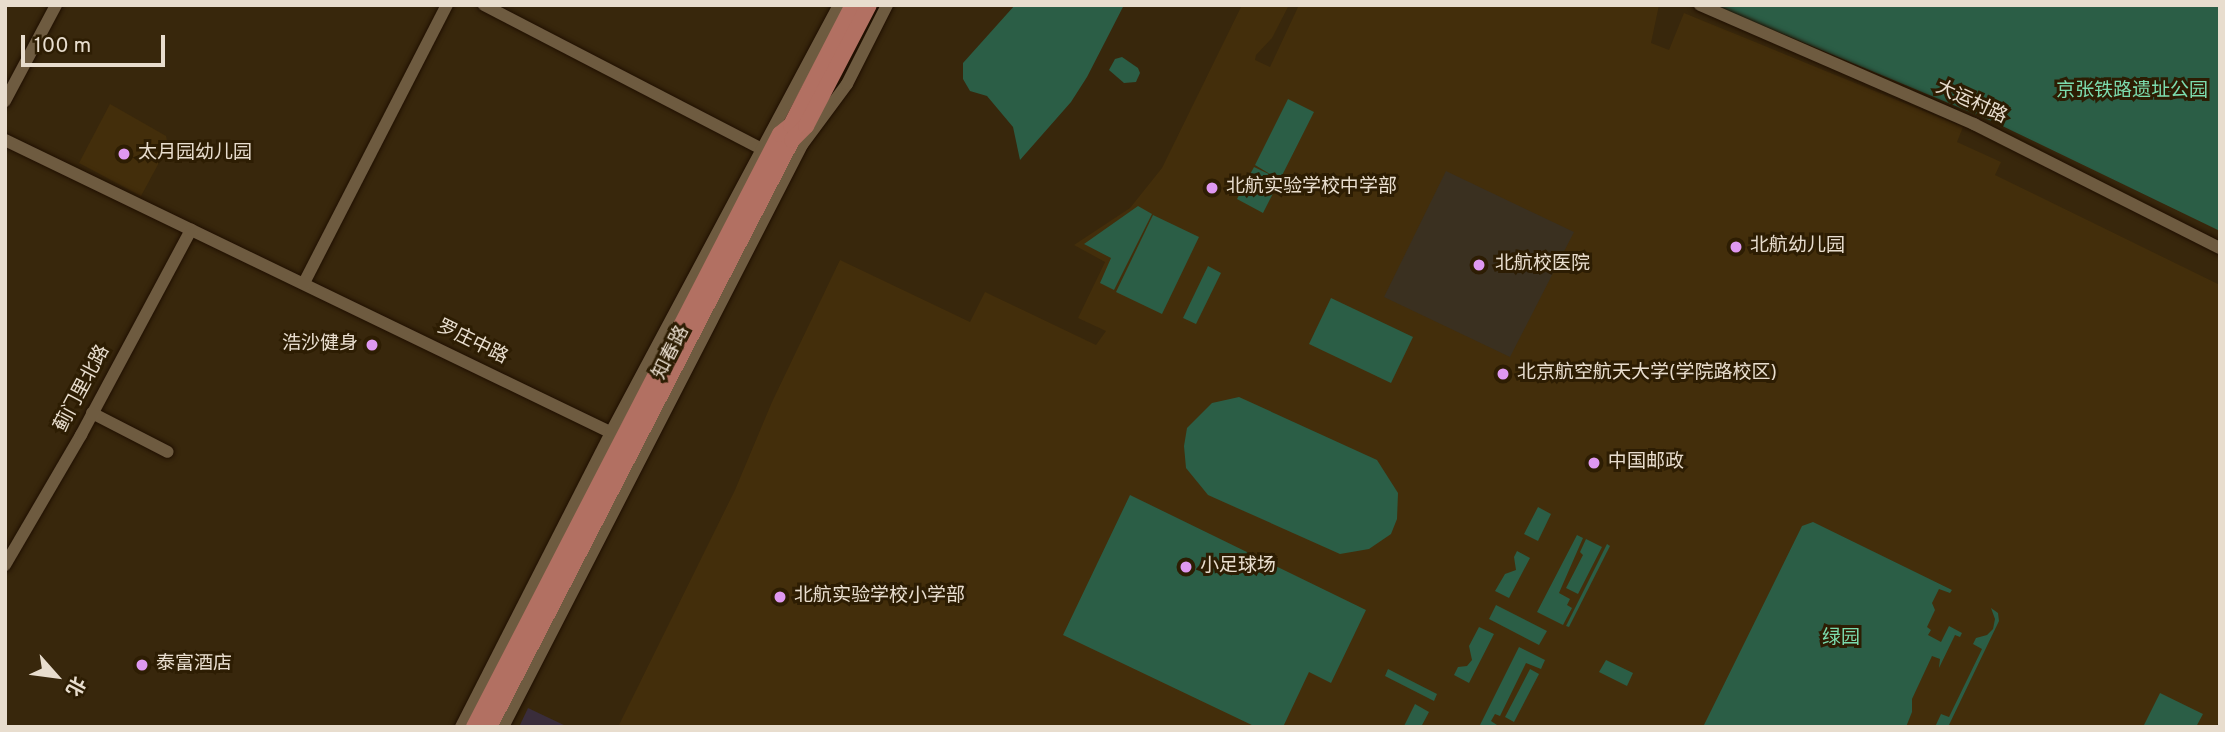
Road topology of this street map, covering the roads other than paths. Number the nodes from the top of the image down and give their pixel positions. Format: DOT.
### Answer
graph roads {
  1 [pos="56,5"];
  2 [pos="447,5"];
  3 [pos="484,5"];
  4 [pos="839,5"];
  5 [pos="853,5"];
  6 [pos="869,5"];
  7 [pos="887,5"];
  8 [pos="1700,5"];
  9 [pos="5,101"];
  10 [pos="5,139"];
  11 [pos="765,151"];
  12 [pos="191,230"];
  13 [pos="2220,248"];
  14 [pos="303,283"];
  15 [pos="92,413"];
  16 [pos="622,438"];
  17 [pos="168,452"];
  18 [pos="5,565"];
  19 [pos="461,727"];
  20 [pos="474,727"];
  21 [pos="489,727"];
  22 [pos="503,727"];
  1 -- 9 [label="street"];
  2 -- 14 [label="street"];
  3 -- 11 [label="street"];
  4 -- 11 [label="street, 知春路"];
  5 -- 11 [label="main road, 知春路"];
  6 -- 16 [label="main road, 知春路"];
  7 -- 22 [label="street, 知春路"];
  8 -- 13 [label="street, 大运村路"];
  10 -- 12 [label="street, 罗庄中路"];
  11 -- 16 [label="main road, 知春路"];
  12 -- 14 [label="street, 罗庄中路"];
  12 -- 15 [label="street, 蓟门里北路"];
  14 -- 16 [label="street, 罗庄中路"];
  15 -- 17 [label="street"];
  15 -- 18 [label="street, 蓟门里北路"];
  16 -- 19 [label="street, 知春路"];
  16 -- 20 [label="main road, 知春路"];
  16 -- 21 [label="main road, 知春路"];
}
